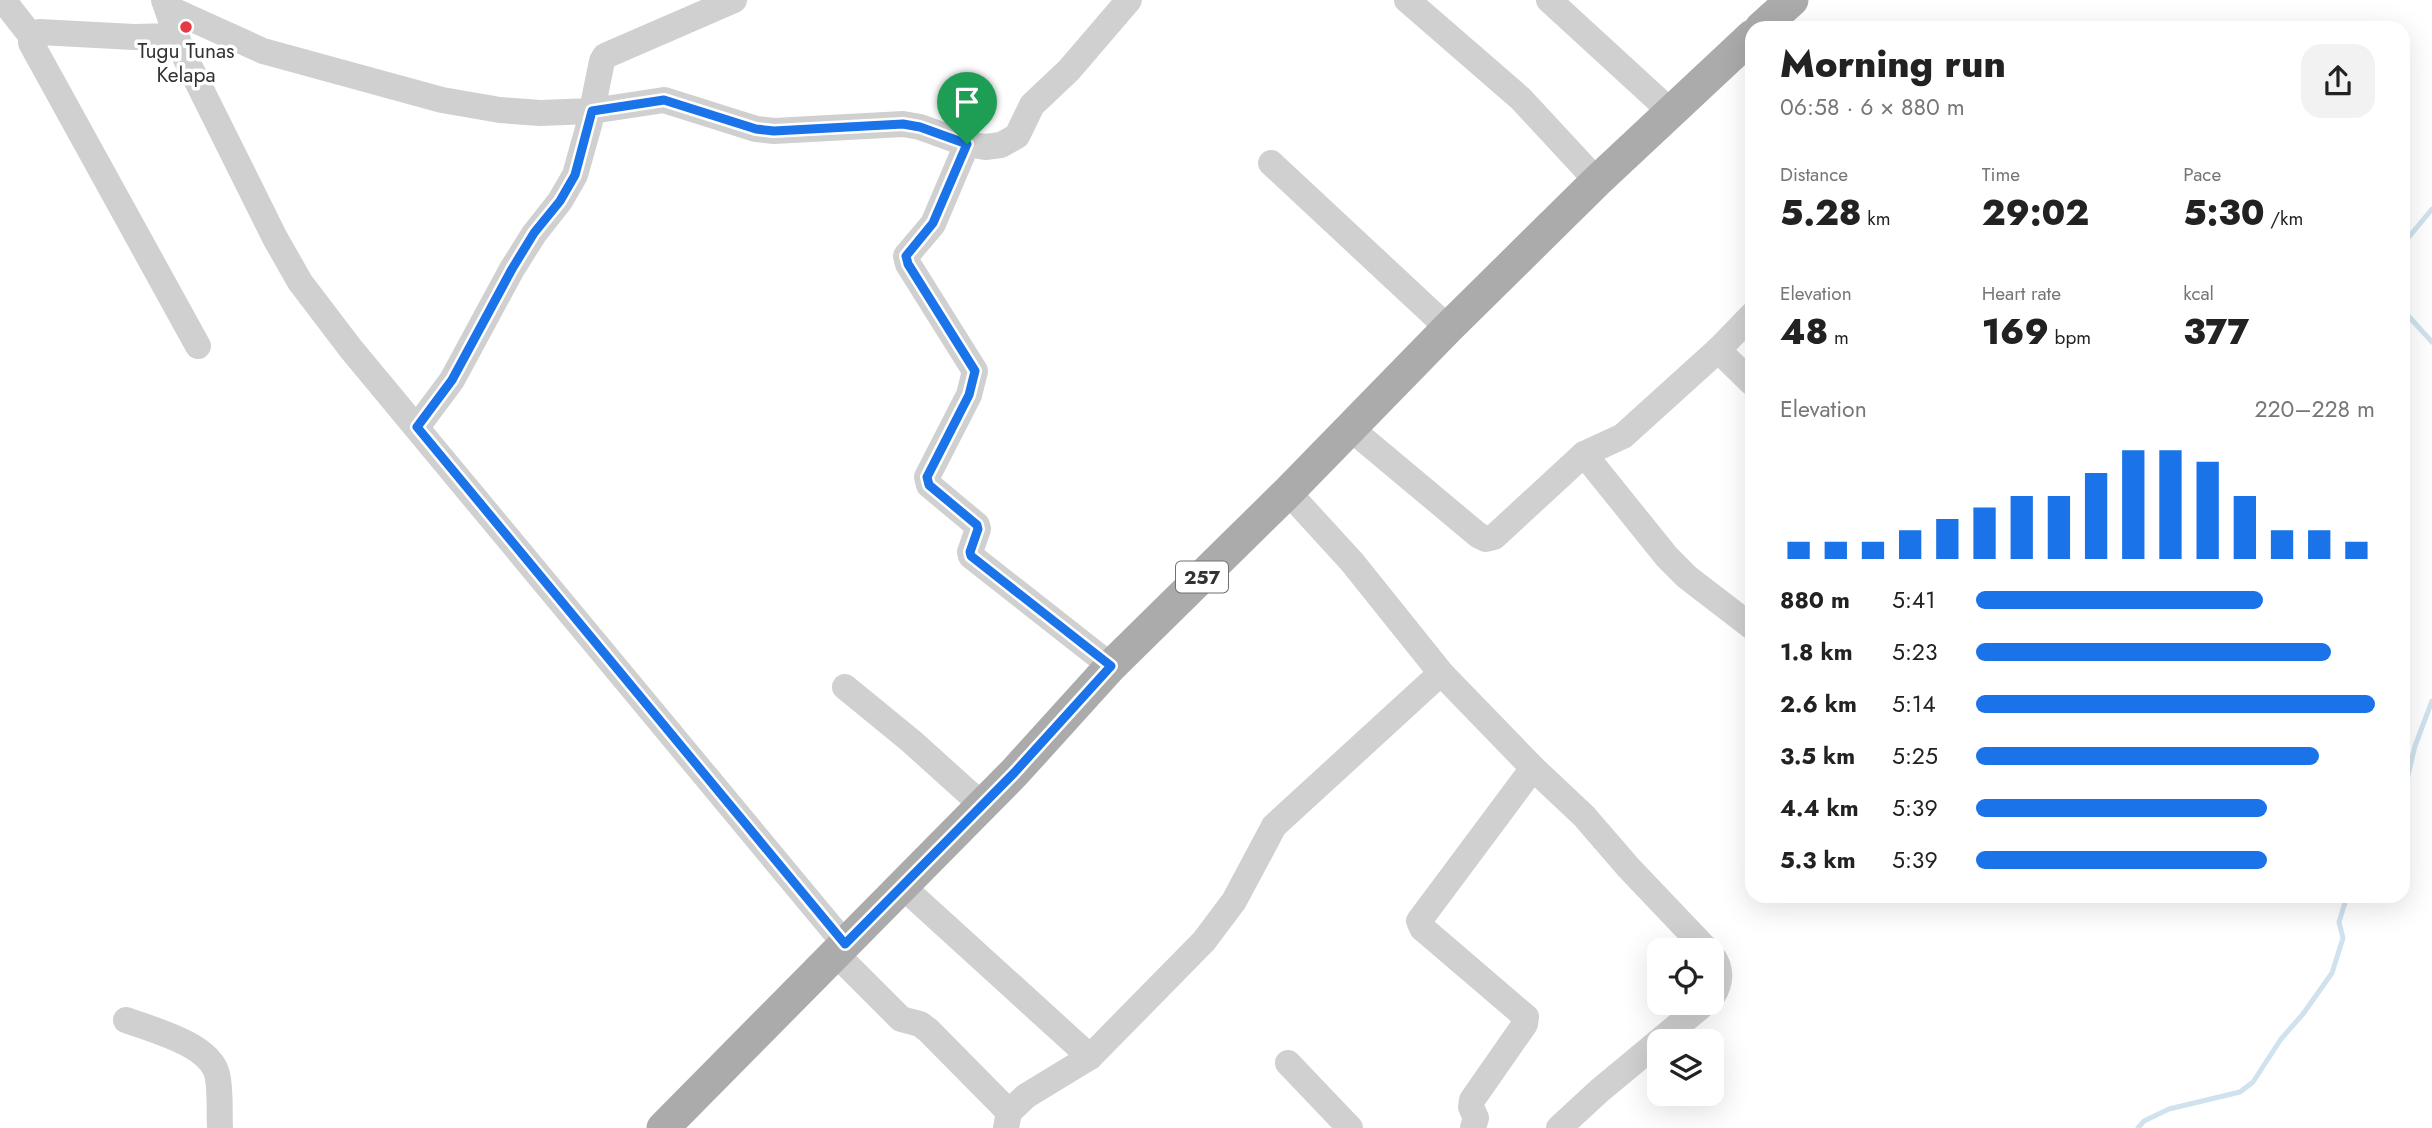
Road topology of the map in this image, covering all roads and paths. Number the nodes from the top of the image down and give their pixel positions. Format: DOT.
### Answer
graph roads {
  1 [pos="3,0"];
  2 [pos="734,0"];
  3 [pos="1129,0"];
  4 [pos="1407,0"];
  5 [pos="1549,0"];
  6 [pos="1792,0"];
  7 [pos="166,4"];
  8 [pos="1769,21"];
  9 [pos="205,27"];
  10 [pos="32,37"];
  11 [pos="1745,42"];
  12 [pos="178,43"];
  13 [pos="592,111"];
  14 [pos="1670,111"];
  15 [pos="967,144"];
  16 [pos="1271,163"];
  17 [pos="1597,181"];
  18 [pos="1745,322"];
  19 [pos="1448,328"];
  20 [pos="198,346"];
  21 [pos="1718,350"];
  22 [pos="1745,376"];
  23 [pos="417,427"];
  24 [pos="1350,428"];
  25 [pos="1584,454"];
  26 [pos="1287,492"];
  27 [pos="1745,622"];
  28 [pos="1111,666"];
  29 [pos="1441,674"];
  30 [pos="845,687"];
  31 [pos="1533,768"];
  32 [pos="982,804"];
  33 [pos="902,886"];
  34 [pos="1696,938"];
  35 [pos="840,949"];
  36 [pos="1691,1015"];
  37 [pos="127,1020"];
  38 [pos="1090,1058"];
  39 [pos="1288,1063"];
  40 [pos="1008,1120"];
  41 [pos="220,1128"];
  42 [pos="663,1128"];
  43 [pos="1350,1128"];
  44 [pos="1472,1128"];
  45 [pos="1559,1128"];
  1 -- 10 [label="street"];
  2 -- 13 [label="street"];
  3 -- 15 [label="street"];
  4 -- 17 [label="street"];
  5 -- 14 [label="street"];
  6 -- 8 [label="main road"];
  7 -- 9 [label="street"];
  7 -- 12 [label="street"];
  9 -- 12 [label="street"];
  9 -- 13 [label="street"];
  10 -- 12 [label="street"];
  10 -- 20 [label="street"];
  11 -- 14 [label="main road, 257"];
  12 -- 23 [label="street"];
  13 -- 15 [label="street"];
  13 -- 23 [label="street"];
  14 -- 17 [label="main road, 257"];
  15 -- 28 [label="street"];
  16 -- 19 [label="street"];
  17 -- 19 [label="main road, 257"];
  18 -- 21 [label="street"];
  19 -- 24 [label="main road, 257"];
  21 -- 22 [label="street"];
  21 -- 25 [label="street"];
  23 -- 35 [label="street"];
  24 -- 25 [label="street"];
  24 -- 26 [label="main road, 257"];
  25 -- 27 [label="street"];
  26 -- 28 [label="main road, 257"];
  26 -- 29 [label="street"];
  28 -- 32 [label="main road, 257"];
  29 -- 31 [label="street"];
  29 -- 38 [label="street"];
  30 -- 32 [label="street"];
  31 -- 34 [label="street"];
  31 -- 44 [label="street"];
  32 -- 33 [label="main road, 257"];
  33 -- 35 [label="main road, 257"];
  33 -- 38 [label="street"];
  35 -- 40 [label="street"];
  35 -- 42 [label="main road, 257"];
  36 -- 45 [label="street"];
  37 -- 41 [label="street"];
  38 -- 40 [label="street"];
  39 -- 43 [label="street"];
}
